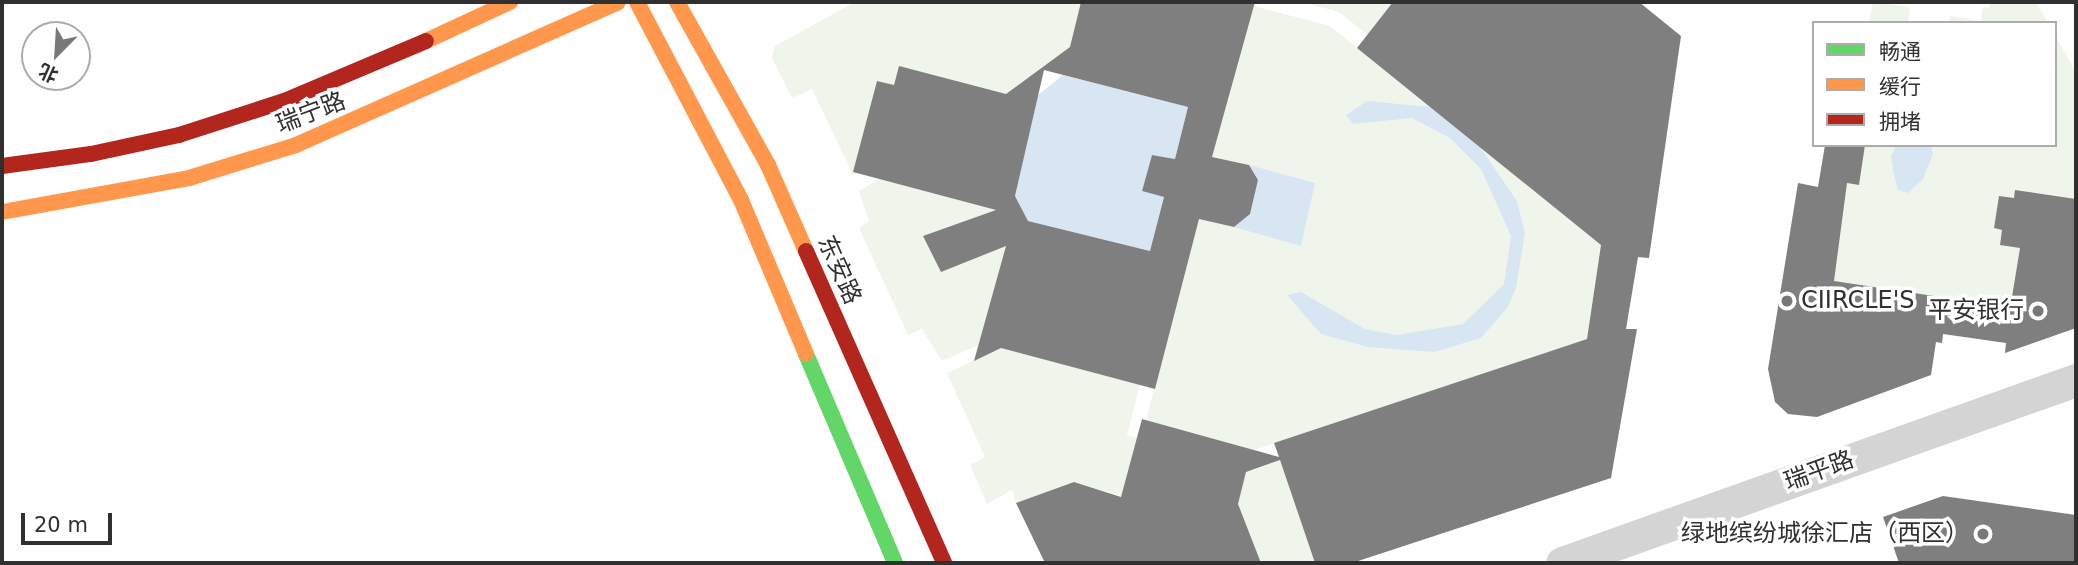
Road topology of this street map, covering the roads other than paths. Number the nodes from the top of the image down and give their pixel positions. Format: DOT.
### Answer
graph roads {
  1 [pos="510,2"];
  2 [pos="618,2"];
  3 [pos="637,2"];
  4 [pos="677,2"];
  5 [pos="2,166"];
  6 [pos="2,212"];
  7 [pos="2076,380"];
  8 [pos="895,563"];
  9 [pos="944,563"];
  10 [pos="1562,563"];
  1 -- 5 [label="street, 瑞宁路"];
  2 -- 6 [label="street, 瑞宁路"];
  3 -- 8 [label="street"];
  4 -- 9 [label="street, 东安路"];
  7 -- 10 [label="street, 瑞平路"];
}
